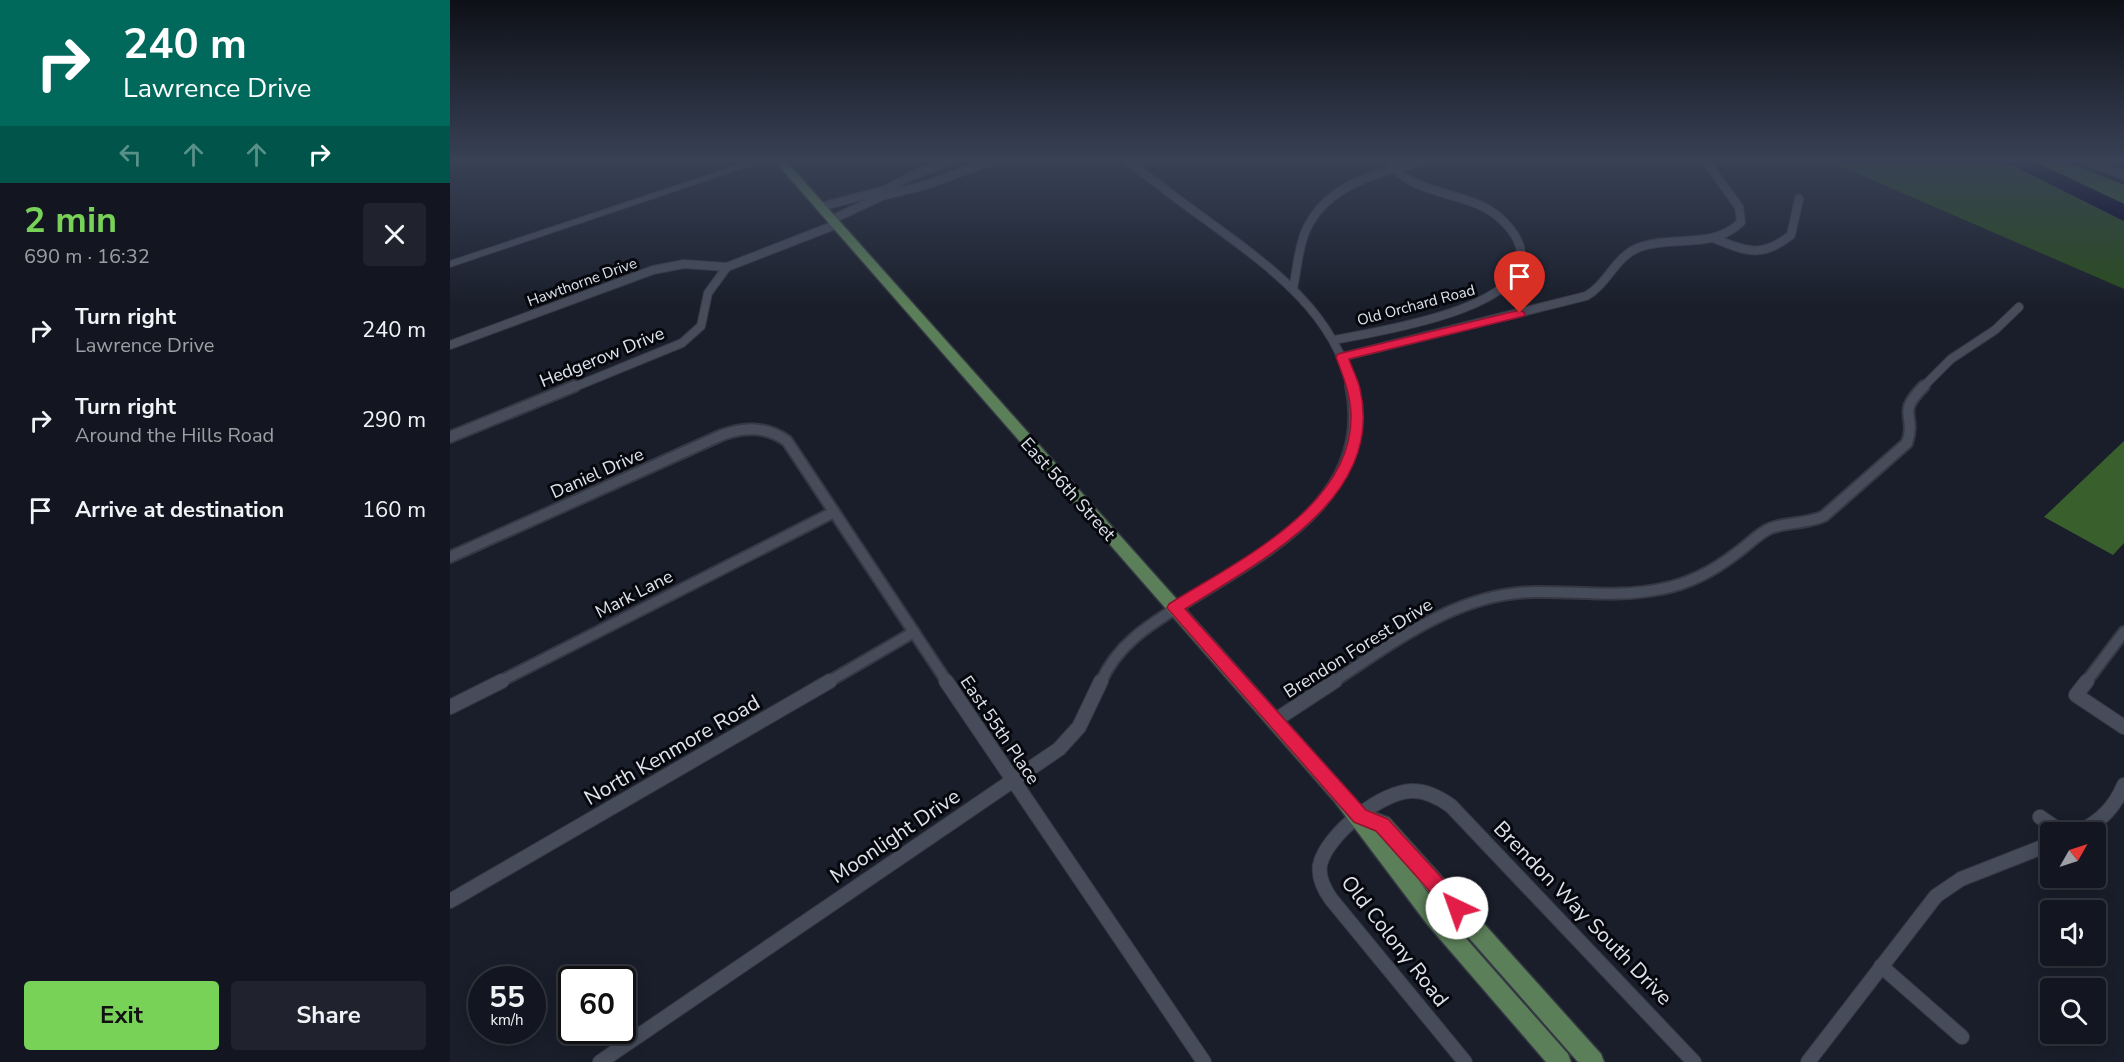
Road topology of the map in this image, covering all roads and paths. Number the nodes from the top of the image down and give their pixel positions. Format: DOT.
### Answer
graph roads {
  1 [pos="614,209"];
  2 [pos="821,209"];
  3 [pos="852,209"];
  4 [pos="1189,209"];
  5 [pos="1320,209"];
  6 [pos="1487,209"];
  7 [pos="1740,209"];
  8 [pos="1796,209"];
  9 [pos="833,222"];
  10 [pos="1713,237"];
  11 [pos="450,264"];
  12 [pos="727,267"];
  13 [pos="1293,289"];
  14 [pos="2019,307"];
  15 [pos="1334,340"];
  16 [pos="450,345"];
  17 [pos="1342,357"];
  18 [pos="761,429"];
  19 [pos="450,437"];
  20 [pos="834,512"];
  21 [pos="450,557"];
  22 [pos="1175,608"];
  23 [pos="914,632"];
  24 [pos="2124,632"];
  25 [pos="450,707"];
  26 [pos="1274,721"];
  27 [pos="2124,727"];
  28 [pos="1012,781"];
  29 [pos="2124,785"];
  30 [pos="1437,798"];
  31 [pos="1360,816"];
  32 [pos="2040,817"];
  33 [pos="2047,822"];
  34 [pos="2096,822"];
  35 [pos="2040,848"];
  36 [pos="450,901"];
  37 [pos="1881,966"];
  38 [pos="1962,1037"];
  39 [pos="600,1062"];
  40 [pos="1204,1062"];
  41 [pos="1465,1062"];
  42 [pos="1560,1062"];
  43 [pos="1593,1062"];
  44 [pos="1694,1062"];
  45 [pos="1808,1062"];
  1 -- 11 [label="main road"];
  2 -- 9 [label="main road, East 56th Street"];
  3 -- 9 [label="street"];
  4 -- 13 [label="street"];
  5 -- 13 [label="street"];
  6 -- 15 [label="street, Old Orchard Road"];
  7 -- 10 [label="street"];
  8 -- 10 [label="street"];
  9 -- 12 [label="street"];
  9 -- 22 [label="main road, East 56th Street"];
  10 -- 17 [label="street"];
  12 -- 16 [label="street, Hawthorne Drive"];
  12 -- 19 [label="street, Hedgerow Drive"];
  13 -- 15 [label="street"];
  14 -- 26 [label="street, Brendon Forest Drive"];
  15 -- 17 [label="street, Moonlight Drive"];
  17 -- 22 [label="street, Moonlight Drive"];
  18 -- 20 [label="street, East 55th Place"];
  18 -- 21 [label="street, Daniel Drive"];
  20 -- 23 [label="street, East 55th Place"];
  20 -- 25 [label="street, Mark Lane"];
  22 -- 26 [label="main road, East 56th Street"];
  22 -- 28 [label="street, Moonlight Drive"];
  23 -- 28 [label="street, East 55th Place"];
  23 -- 36 [label="street, North Kenmore Road"];
  24 -- 27 [label="street"];
  26 -- 31 [label="main road, East 56th Street"];
  28 -- 39 [label="street, Moonlight Drive"];
  28 -- 40 [label="street, East 55th Place"];
  29 -- 34 [label="street"];
  30 -- 31 [label="street, Old Colony Road"];
  30 -- 44 [label="street, Brendon Way South Drive"];
  31 -- 41 [label="street, Old Colony Road"];
  31 -- 42 [label="main road, East 56th Street"];
  31 -- 43 [label="main road, East 56th Street"];
  32 -- 33 [label="street"];
  35 -- 37 [label="street"];
  37 -- 38 [label="street"];
  37 -- 45 [label="street"];
}
